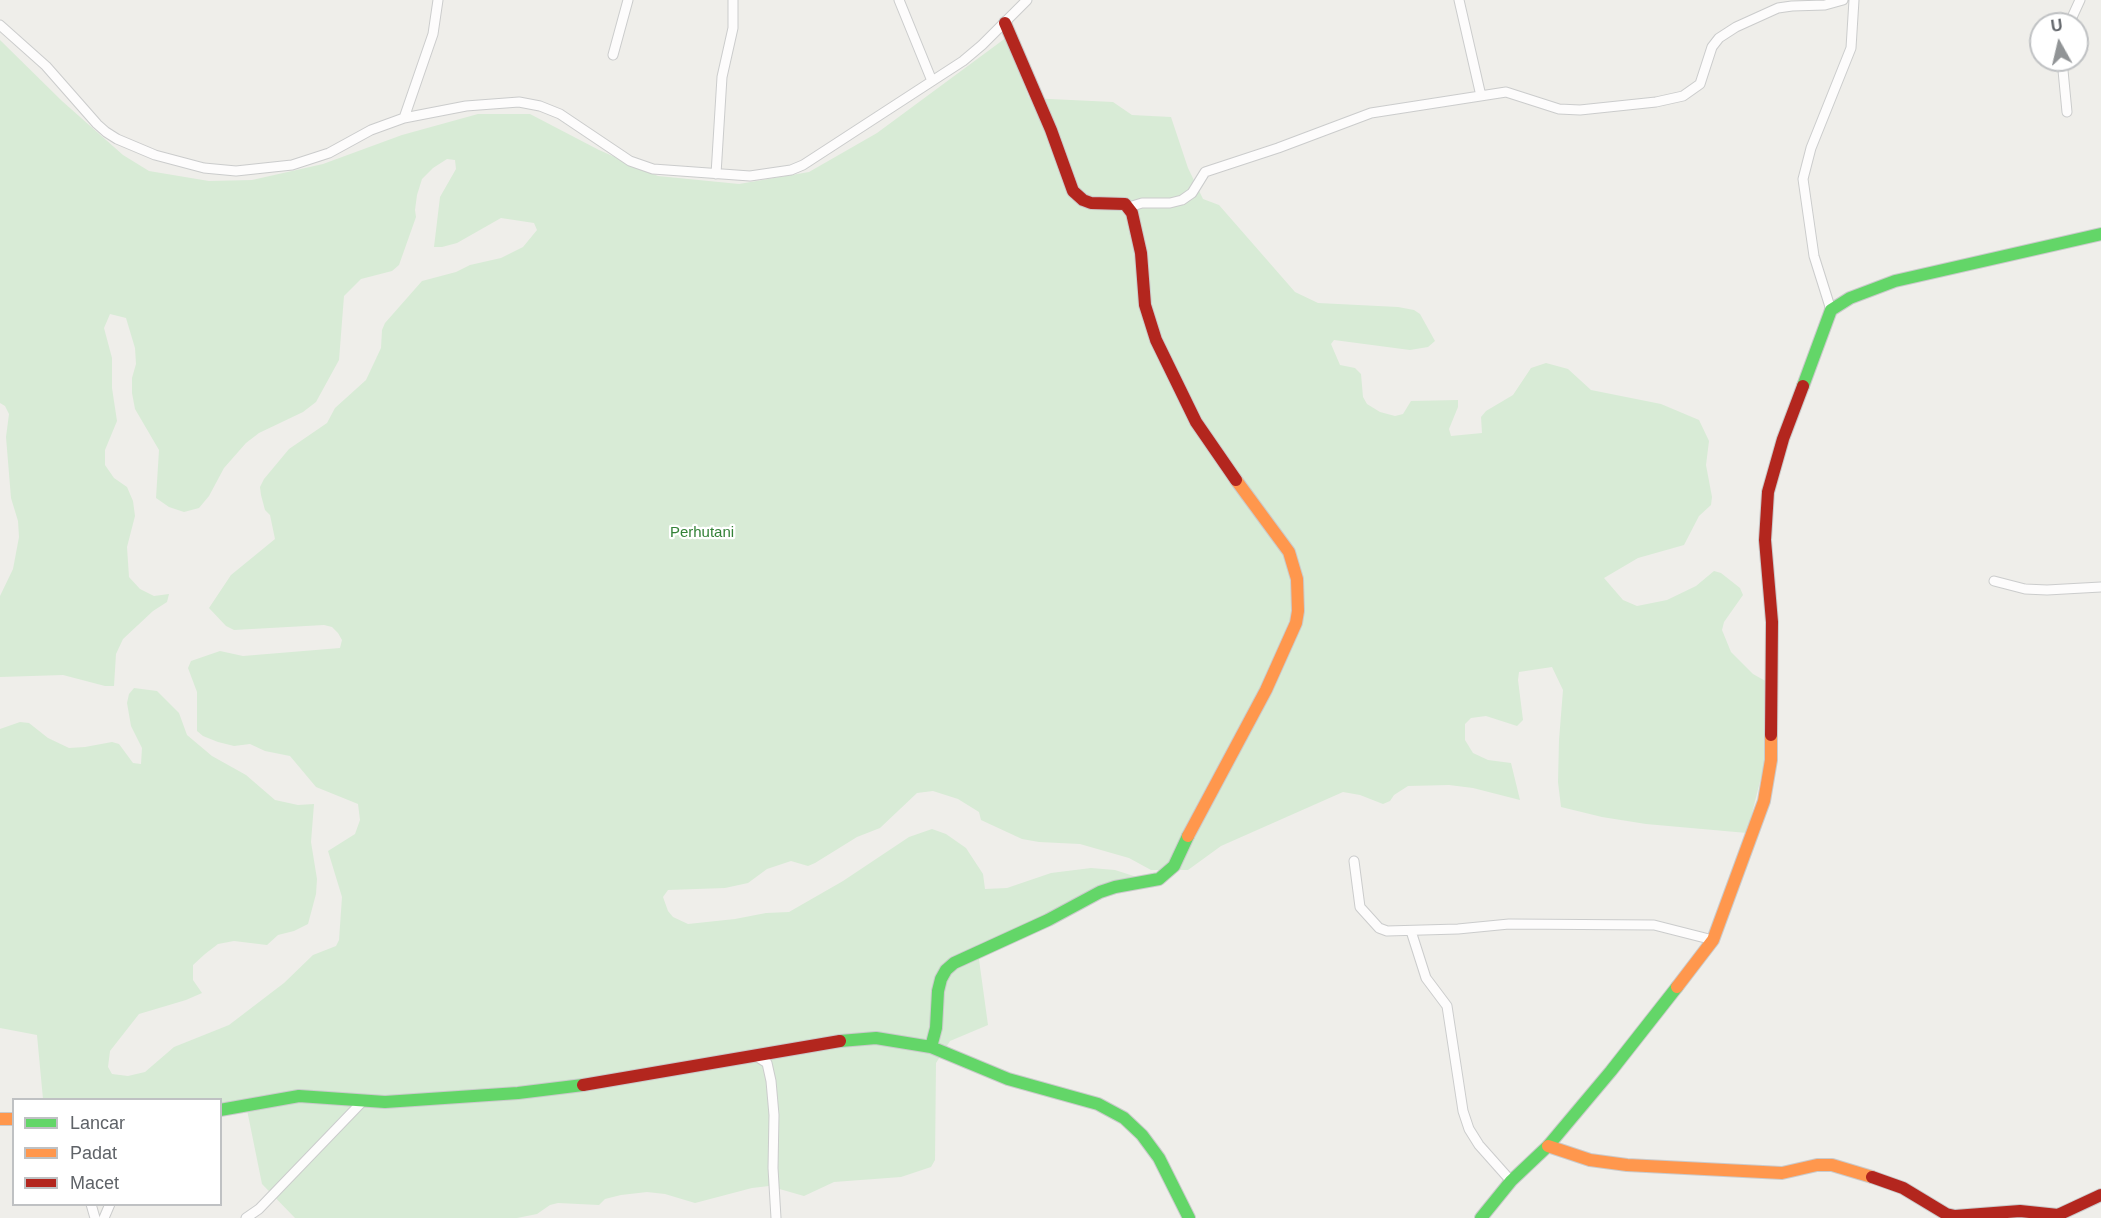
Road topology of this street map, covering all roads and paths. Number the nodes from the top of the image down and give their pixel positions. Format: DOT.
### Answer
graph roads {
  1 [pos="438,0"];
  2 [pos="628,0"];
  3 [pos="733,0"];
  4 [pos="899,0"];
  5 [pos="1459,0"];
  6 [pos="1843,0"];
  7 [pos="1854,0"];
  8 [pos="1023,2"];
  9 [pos="1005,23"];
  10 [pos="0,25"];
  11 [pos="613,55"];
  12 [pos="2063,72"];
  13 [pos="932,81"];
  14 [pos="1481,96"];
  15 [pos="2067,112"];
  16 [pos="404,118"];
  17 [pos="716,174"];
  18 [pos="1129,207"];
  19 [pos="2101,234"];
  20 [pos="1831,310"];
  21 [pos="1994,581"];
  22 [pos="2101,587"];
  23 [pos="1354,861"];
  24 [pos="1412,931"];
  25 [pos="1713,940"];
  26 [pos="931,1047"];
  27 [pos="756,1056"];
  28 [pos="362,1102"];
  29 [pos="222,1110"];
  30 [pos="1548,1146"];
  31 [pos="1511,1181"];
  32 [pos="2101,1195"];
  33 [pos="246,1218"];
  34 [pos="776,1218"];
  35 [pos="1189,1218"];
  36 [pos="1482,1218"];
  1 -- 16 [label="street"];
  2 -- 11 [label="street"];
  3 -- 17 [label="street"];
  4 -- 13 [label="street"];
  5 -- 14 [label="street"];
  6 -- 14 [label="street"];
  7 -- 20 [label="street"];
  8 -- 9 [label="street"];
  9 -- 13 [label="street"];
  9 -- 18 [label="street"];
  10 -- 16 [label="street"];
  12 -- 15 [label="street"];
  13 -- 17 [label="street"];
  14 -- 18 [label="street"];
  16 -- 17 [label="street"];
  18 -- 26 [label="street"];
  19 -- 20 [label="street"];
  20 -- 25 [label="street"];
  21 -- 22 [label="street"];
  23 -- 24 [label="street"];
  24 -- 25 [label="street"];
  24 -- 31 [label="street"];
  25 -- 30 [label="street"];
  26 -- 27 [label="street"];
  26 -- 35 [label="street"];
  27 -- 28 [label="street"];
  27 -- 34 [label="street"];
  28 -- 29 [label="street"];
  28 -- 33 [label="street"];
  30 -- 31 [label="street"];
  30 -- 32 [label="street"];
  31 -- 36 [label="street"];
}
